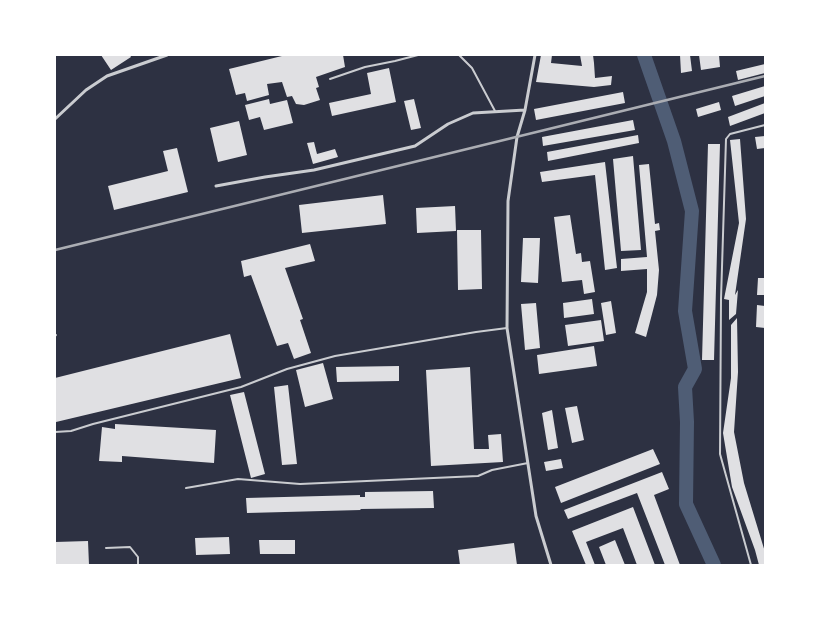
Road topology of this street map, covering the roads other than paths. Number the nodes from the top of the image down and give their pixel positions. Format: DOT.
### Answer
graph roads {
  1 [pos="167,55"];
  2 [pos="418,55"];
  3 [pos="459,55"];
  4 [pos="535,55"];
  5 [pos="330,79"];
  6 [pos="524,110"];
  7 [pos="55,119"];
  8 [pos="765,124"];
  9 [pos="216,186"];
  10 [pos="507,328"];
  11 [pos="55,432"];
  12 [pos="528,463"];
  13 [pos="186,488"];
  14 [pos="106,548"];
  15 [pos="138,565"];
  16 [pos="551,565"];
  17 [pos="751,565"];
  1 -- 7 [label="street"];
  2 -- 5 [label="lane"];
  3 -- 6 [label="lane"];
  4 -- 6 [label="street"];
  6 -- 9 [label="street"];
  6 -- 10 [label="street"];
  8 -- 17 [label="lane"];
  10 -- 11 [label="lane"];
  10 -- 12 [label="street"];
  12 -- 13 [label="lane"];
  12 -- 16 [label="street"];
  14 -- 15 [label="lane"];
}
